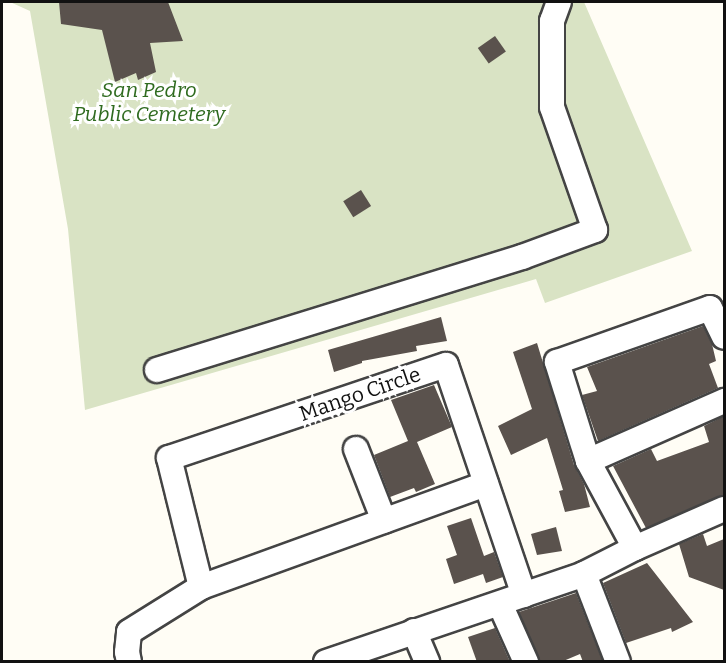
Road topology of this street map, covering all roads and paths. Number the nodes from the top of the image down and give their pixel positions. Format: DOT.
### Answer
graph roads {
  1 [pos="560,2"];
  2 [pos="724,337"];
  3 [pos="157,370"];
  4 [pos="724,401"];
  5 [pos="356,448"];
  6 [pos="588,461"];
  7 [pos="486,484"];
  8 [pos="724,509"];
  9 [pos="384,521"];
  10 [pos="635,548"];
  11 [pos="584,574"];
  12 [pos="201,587"];
  13 [pos="524,595"];
  14 [pos="500,604"];
  15 [pos="414,631"];
  16 [pos="122,658"];
  17 [pos="326,662"];
  18 [pos="427,662"];
  19 [pos="526,662"];
  20 [pos="618,662"];
  1 -- 3 [label="street"];
  2 -- 6 [label="street"];
  4 -- 6 [label="street"];
  5 -- 9 [label="street"];
  6 -- 10 [label="street"];
  7 -- 9 [label="street"];
  7 -- 12 [label="street, Mango Circle"];
  7 -- 13 [label="street, Mango Circle"];
  8 -- 10 [label="street"];
  9 -- 12 [label="street"];
  10 -- 11 [label="street"];
  11 -- 13 [label="street"];
  11 -- 20 [label="street"];
  12 -- 16 [label="street"];
  13 -- 14 [label="street"];
  14 -- 15 [label="street"];
  14 -- 19 [label="street"];
  15 -- 17 [label="street"];
  15 -- 18 [label="street"];
}
